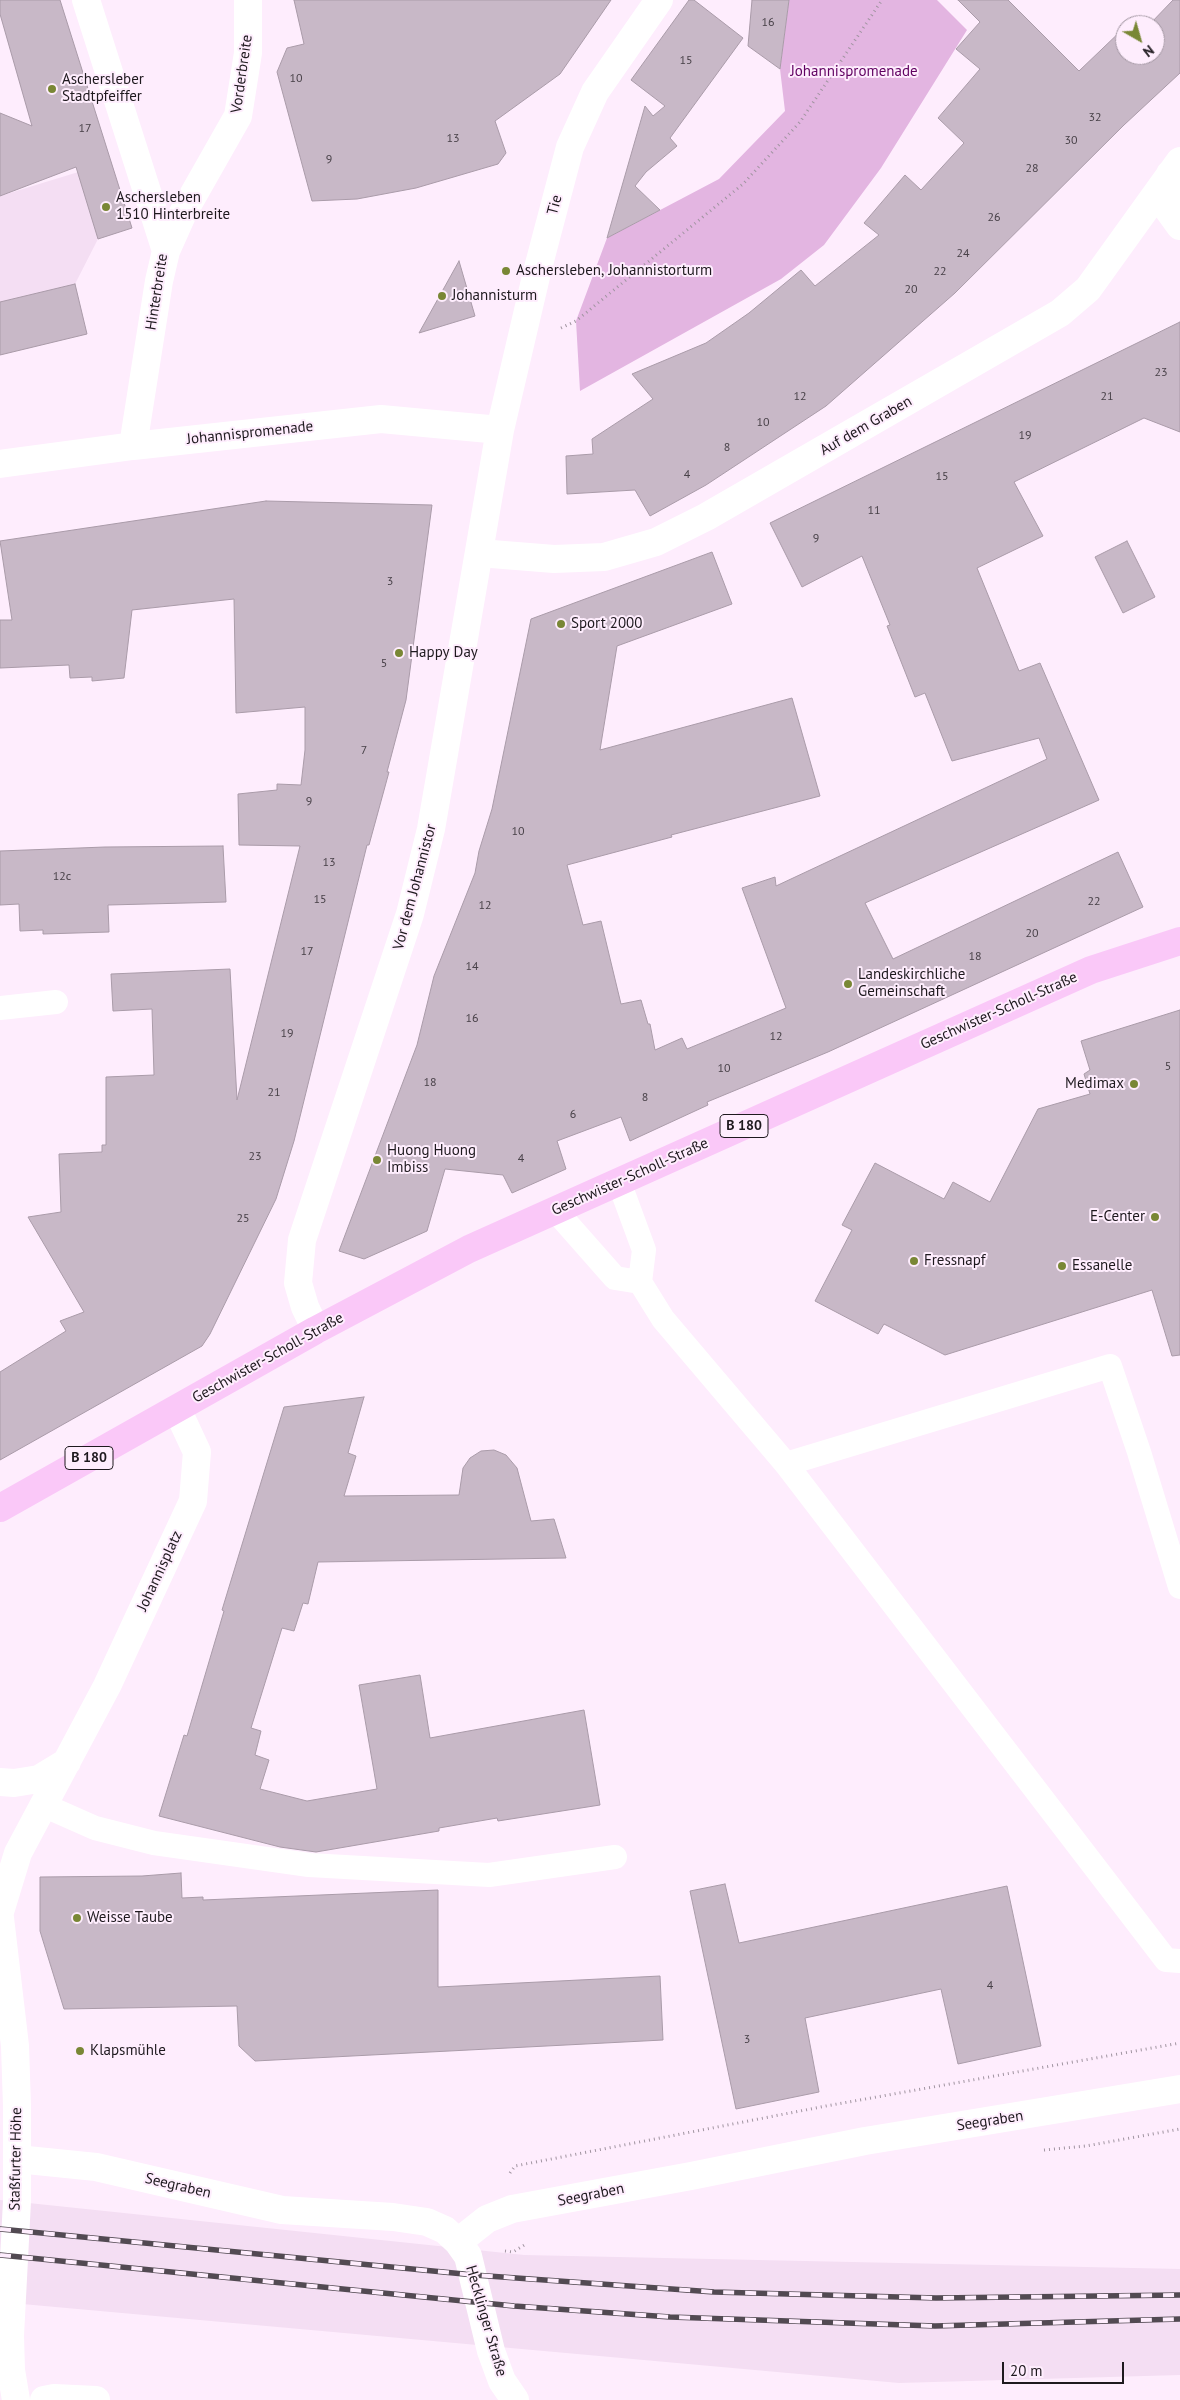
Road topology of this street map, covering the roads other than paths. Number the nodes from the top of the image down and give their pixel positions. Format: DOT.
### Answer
graph roads {
  1 [pos="86,0"];
  2 [pos="248,0"];
  3 [pos="659,0"];
  4 [pos="1175,168"];
  5 [pos="1180,226"];
  6 [pos="166,251"];
  7 [pos="500,430"];
  8 [pos="134,446"];
  9 [pos="0,464"];
  10 [pos="479,553"];
  11 [pos="1180,941"];
  12 [pos="56,1002"];
  13 [pos="0,1008"];
  14 [pos="619,1182"];
  15 [pos="555,1210"];
  16 [pos="640,1282"];
  17 [pos="316,1330"];
  18 [pos="177,1409"];
  19 [pos="786,1464"];
  20 [pos="0,1508"];
  21 [pos="1180,1587"];
  22 [pos="67,1762"];
  23 [pos="0,1782"];
  24 [pos="43,1805"];
  25 [pos="614,1857"];
  26 [pos="0,1912"];
  27 [pos="0,1918"];
  28 [pos="1180,1962"];
  29 [pos="1180,2089"];
  30 [pos="17,2159"];
  31 [pos="458,2242"];
  32 [pos="16,2400"];
  33 [pos="44,2400"];
  34 [pos="96,2400"];
  35 [pos="515,2400"];
  1 -- 6 [label="street, Hinterbreite"];
  2 -- 6 [label="street, Vorderbreite"];
  3 -- 7 [label="street, Tie"];
  4 -- 5 [label="street"];
  4 -- 10 [label="street, Auf dem Graben"];
  6 -- 8 [label="street, Hinterbreite"];
  7 -- 8 [label="street, Johannispromenade"];
  7 -- 10 [label="street, Vor dem Johannistor"];
  8 -- 9 [label="street, Johannispromenade"];
  10 -- 17 [label="street, Vor dem Johannistor"];
  11 -- 14 [label="main road, Geschwister-Scholl-Straße / B 180"];
  12 -- 13 [label="lane"];
  14 -- 15 [label="main road, Geschwister-Scholl-Straße / B 180"];
  14 -- 16 [label="lane"];
  15 -- 16 [label="lane"];
  15 -- 17 [label="main road, Geschwister-Scholl-Straße / B 180"];
  16 -- 19 [label="lane"];
  17 -- 18 [label="main road, Geschwister-Scholl-Straße / B 180"];
  18 -- 20 [label="main road, B 180"];
  18 -- 22 [label="street, Johannisplatz"];
  19 -- 21 [label="lane"];
  19 -- 28 [label="lane"];
  22 -- 23 [label="street"];
  22 -- 24 [label="street, Johannisplatz"];
  24 -- 25 [label="lane"];
  24 -- 26 [label="street, Johannisplatz"];
  27 -- 30 [label="street, Staßfurter Höhe"];
  29 -- 31 [label="street, Seegraben"];
  30 -- 31 [label="street, Seegraben"];
  30 -- 32 [label="street, Staßfurter Höhe"];
  31 -- 35 [label="street, Hecklinger Straße"];
  33 -- 34 [label="street"];
}
